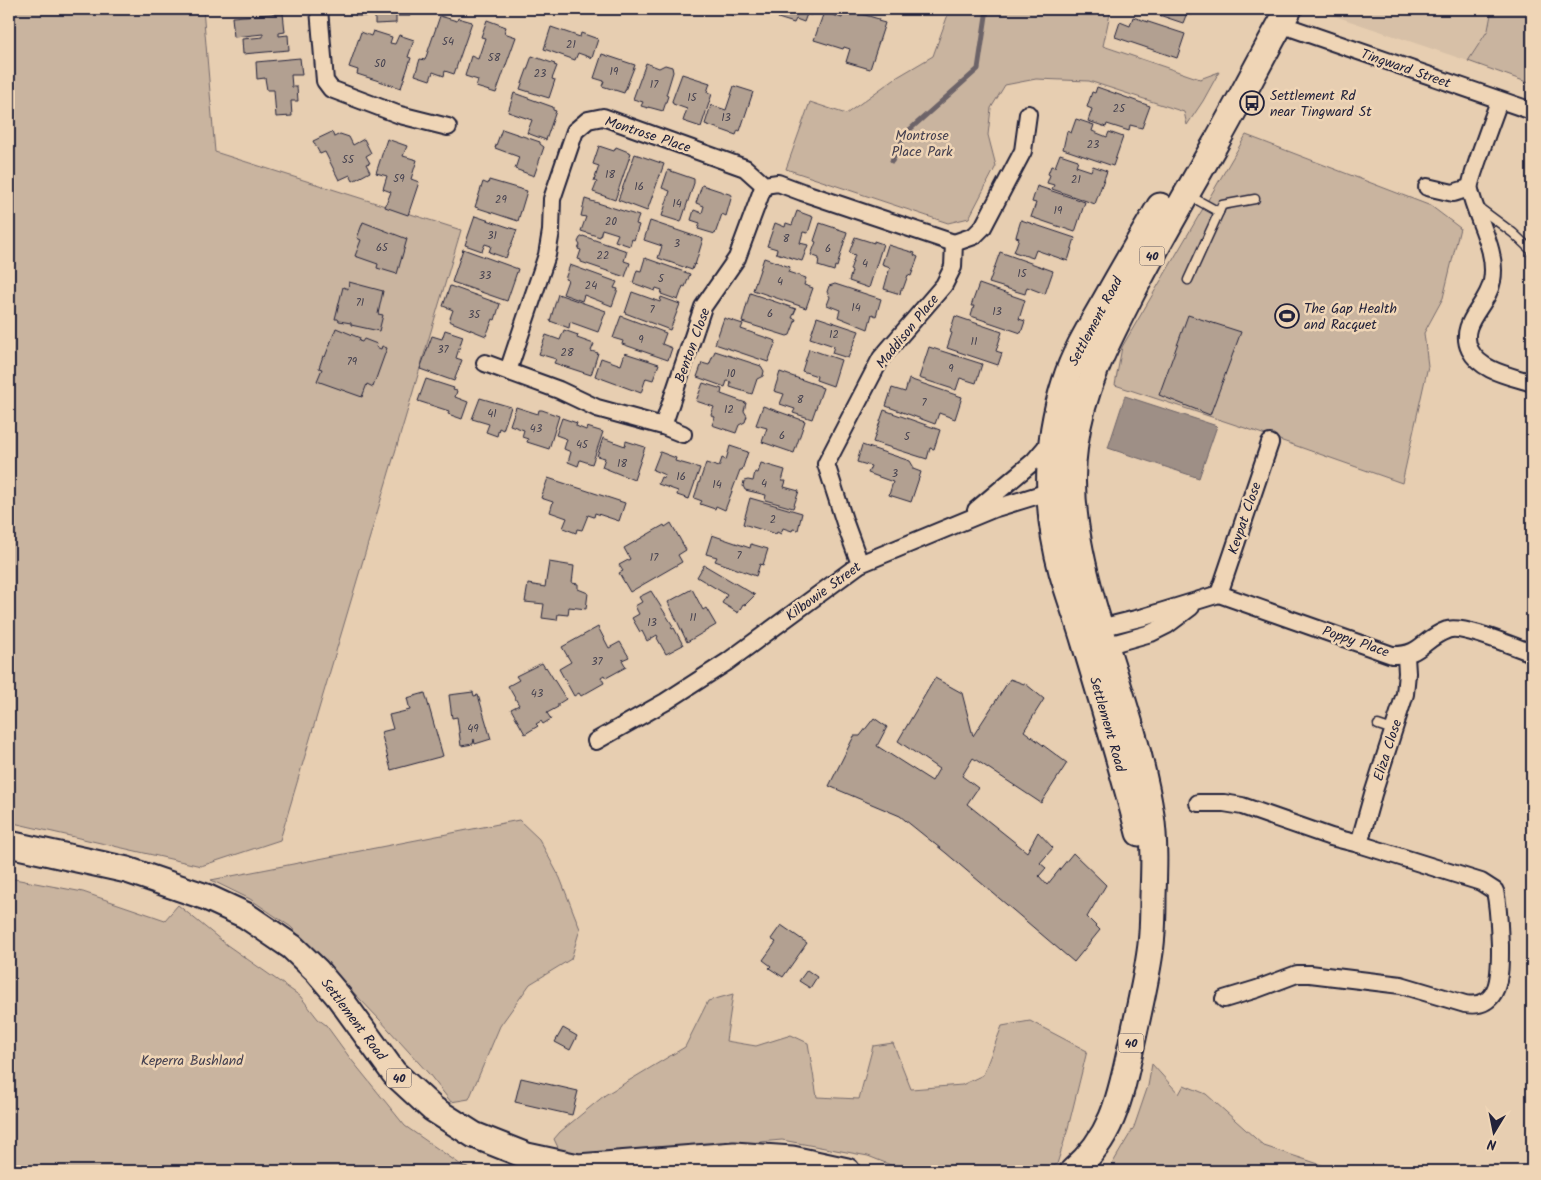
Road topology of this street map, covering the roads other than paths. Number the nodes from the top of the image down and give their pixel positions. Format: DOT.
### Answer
graph roads {
  1 [pos="320,9"];
  2 [pos="1280,24"];
  3 [pos="1499,100"];
  4 [pos="1532,111"];
  5 [pos="1028,114"];
  6 [pos="448,127"];
  7 [pos="764,185"];
  8 [pos="1427,187"];
  9 [pos="1469,188"];
  10 [pos="1186,194"];
  11 [pos="1254,199"];
  12 [pos="1476,205"];
  13 [pos="1219,212"];
  14 [pos="954,243"];
  15 [pos="1532,251"];
  16 [pos="1188,280"];
  17 [pos="485,363"];
  18 [pos="508,371"];
  19 [pos="1532,384"];
  20 [pos="663,426"];
  21 [pos="683,434"];
  22 [pos="1051,439"];
  23 [pos="1270,443"];
  24 [pos="1061,488"];
  25 [pos="962,521"];
  26 [pos="860,564"];
  27 [pos="1212,597"];
  28 [pos="1096,639"];
  29 [pos="1532,653"];
  30 [pos="1406,656"];
  31 [pos="596,741"];
  32 [pos="1198,803"];
  33 [pos="9,844"];
  34 [pos="1359,844"];
  35 [pos="1224,999"];
  36 [pos="847,1171"];
  37 [pos="1073,1171"];
  1 -- 6 [label="street"];
  2 -- 3 [label="street, Tingward Street"];
  2 -- 10 [label="main road, Settlement Road / 40"];
  2 -- 22 [label="main road, Settlement Road / 40"];
  3 -- 4 [label="street, Tingward Street"];
  3 -- 9 [label="street"];
  5 -- 14 [label="street"];
  7 -- 14 [label="street"];
  7 -- 18 [label="street, Montrose Place"];
  7 -- 20 [label="street, Benton Close"];
  8 -- 9 [label="street"];
  9 -- 12 [label="street"];
  10 -- 13 [label="lane"];
  10 -- 24 [label="main road, Settlement Road / 40"];
  11 -- 13 [label="lane"];
  12 -- 15 [label="lane"];
  12 -- 19 [label="street"];
  13 -- 16 [label="lane"];
  14 -- 26 [label="street, Maddison Place"];
  17 -- 18 [label="street"];
  18 -- 20 [label="street"];
  20 -- 21 [label="street"];
  22 -- 24 [label="main road, Settlement Road / 40"];
  22 -- 25 [label="street"];
  23 -- 27 [label="street, Kevpat Close"];
  24 -- 25 [label="street, Kilbowie Street"];
  24 -- 28 [label="main road, Settlement Road / 40"];
  25 -- 26 [label="street, Kilbowie Street"];
  26 -- 31 [label="street, Kilbowie Street"];
  27 -- 28 [label="street"];
  27 -- 30 [label="street, Poppy Place"];
  28 -- 37 [label="main road, Settlement Road / 40"];
  29 -- 30 [label="street, Poppy Place"];
  30 -- 34 [label="street, Eliza Close"];
  32 -- 34 [label="street"];
  33 -- 36 [label="main road, Settlement Road / 40"];
  34 -- 35 [label="street"];
}
